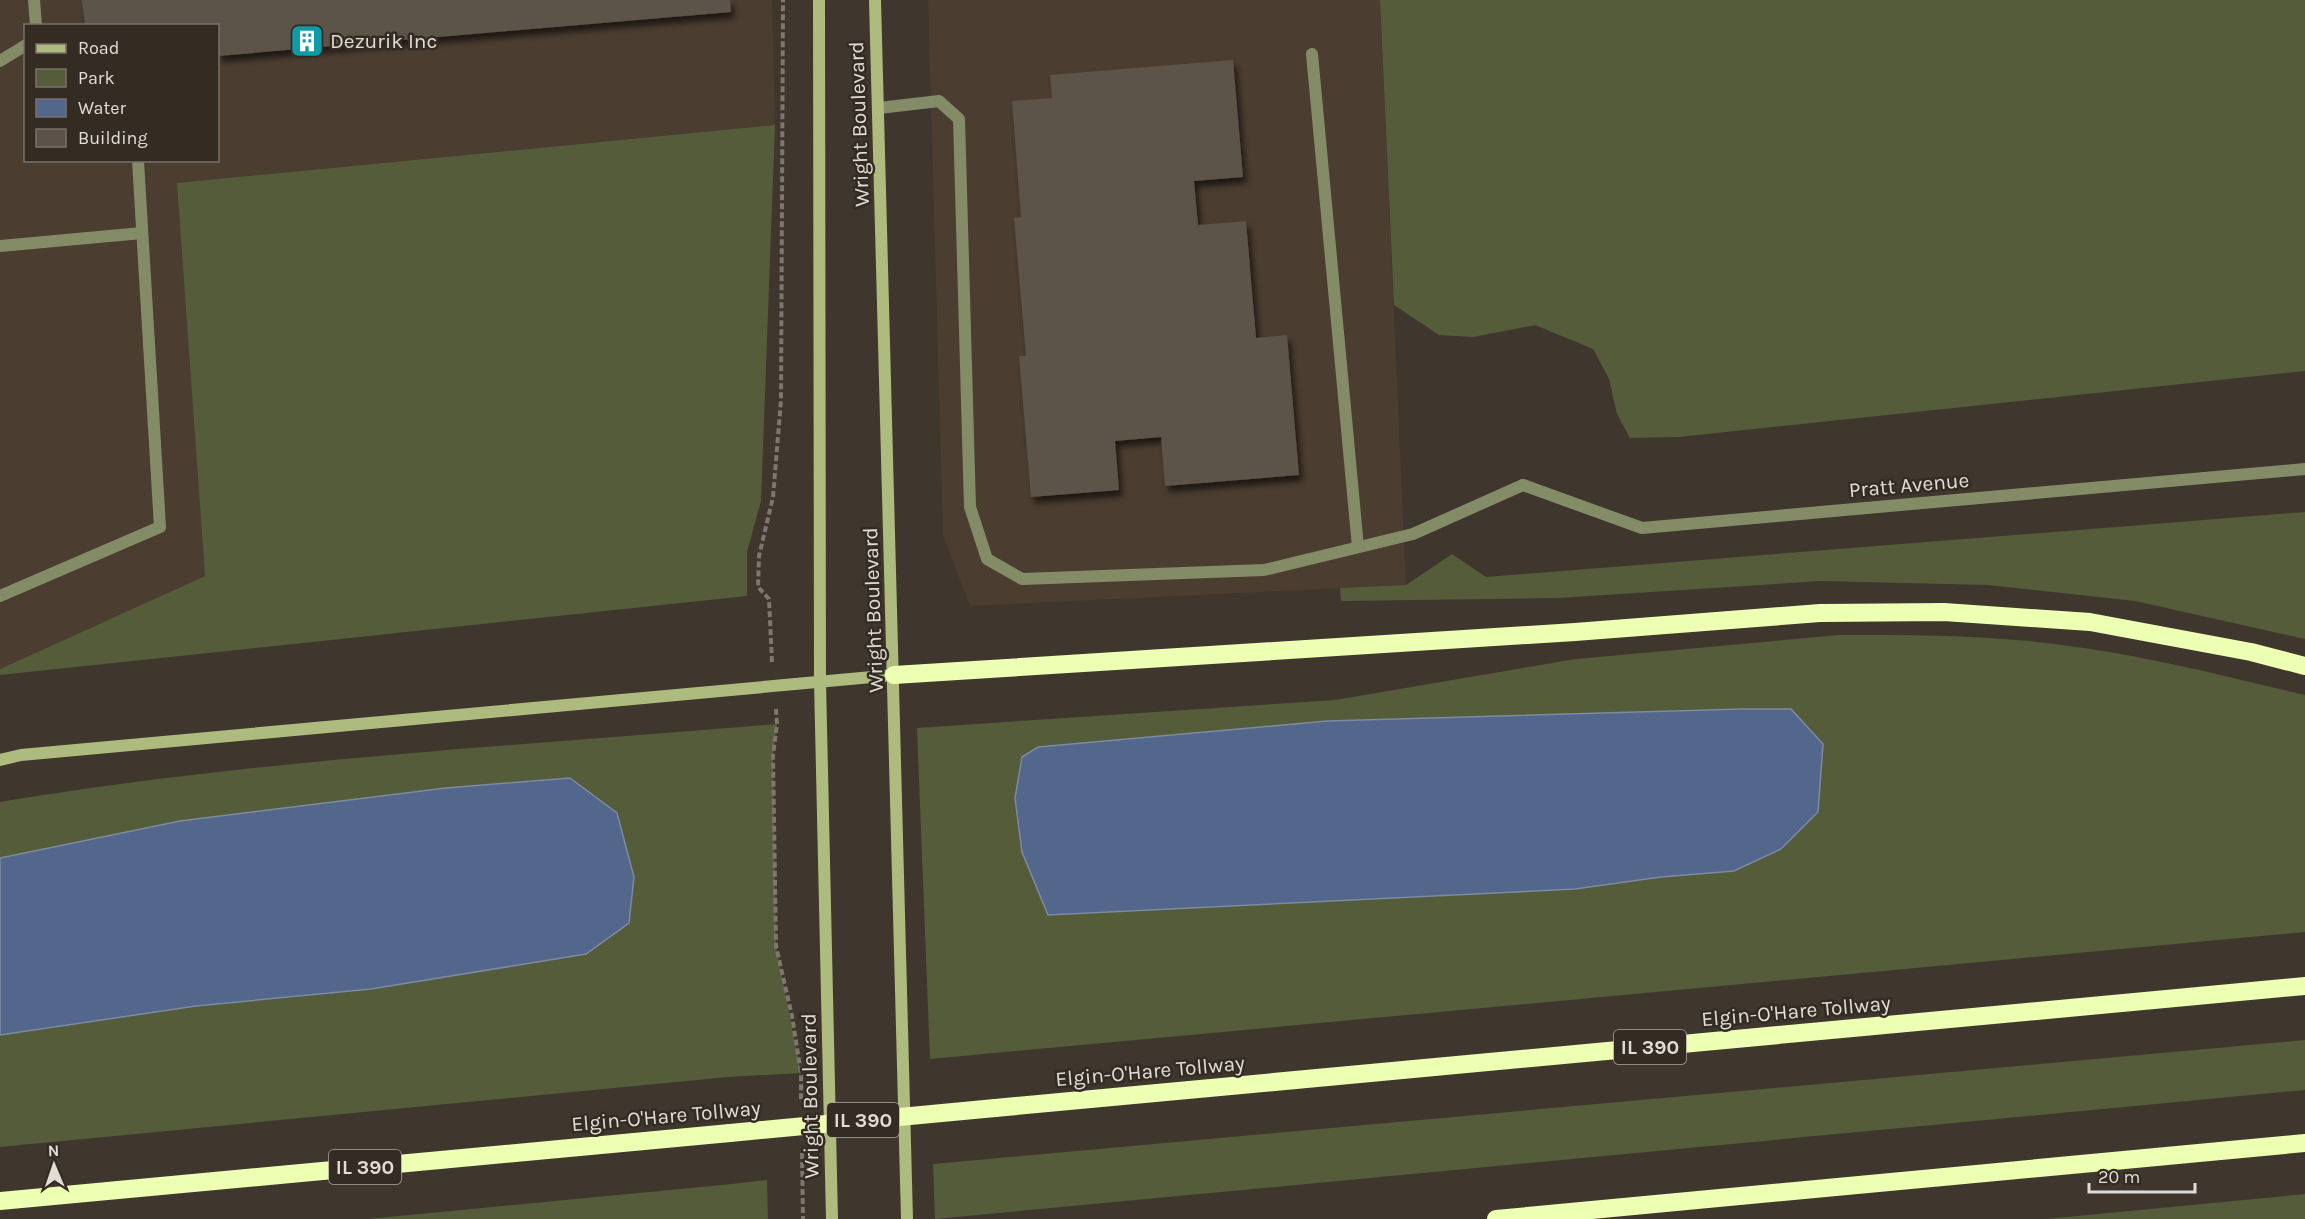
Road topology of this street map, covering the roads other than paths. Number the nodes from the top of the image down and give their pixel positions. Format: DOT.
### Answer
graph roads {
  1 [pos="34,0"];
  2 [pos="819,0"];
  3 [pos="875,0"];
  4 [pos="36,24"];
  5 [pos="24,46"];
  6 [pos="1312,54"];
  7 [pos="0,61"];
  8 [pos="879,108"];
  9 [pos="138,162"];
  10 [pos="142,233"];
  11 [pos="0,246"];
  12 [pos="2305,469"];
  13 [pos="1358,547"];
  14 [pos="0,596"];
  15 [pos="2305,666"];
  16 [pos="894,675"];
  17 [pos="820,681"];
  18 [pos="0,760"];
  19 [pos="2305,986"];
  20 [pos="2305,1143"];
  21 [pos="0,1201"];
  22 [pos="832,1219"];
  23 [pos="907,1219"];
  24 [pos="1496,1219"];
  1 -- 4 [label="street"];
  2 -- 17 [label="street, Wright Boulevard"];
  3 -- 8 [label="street, Wright Boulevard"];
  5 -- 7 [label="street"];
  6 -- 13 [label="street"];
  8 -- 13 [label="street"];
  8 -- 16 [label="street, Wright Boulevard"];
  9 -- 10 [label="street"];
  10 -- 11 [label="street"];
  10 -- 14 [label="street"];
  12 -- 13 [label="street, Pratt Avenue"];
  15 -- 16 [label="highway"];
  16 -- 17 [label="street"];
  16 -- 23 [label="street, Wright Boulevard"];
  17 -- 18 [label="street"];
  17 -- 22 [label="street, Wright Boulevard"];
  19 -- 21 [label="highway, Elgin-O'Hare Tollway / IL 390, bridge"];
  20 -- 24 [label="highway"];
}
